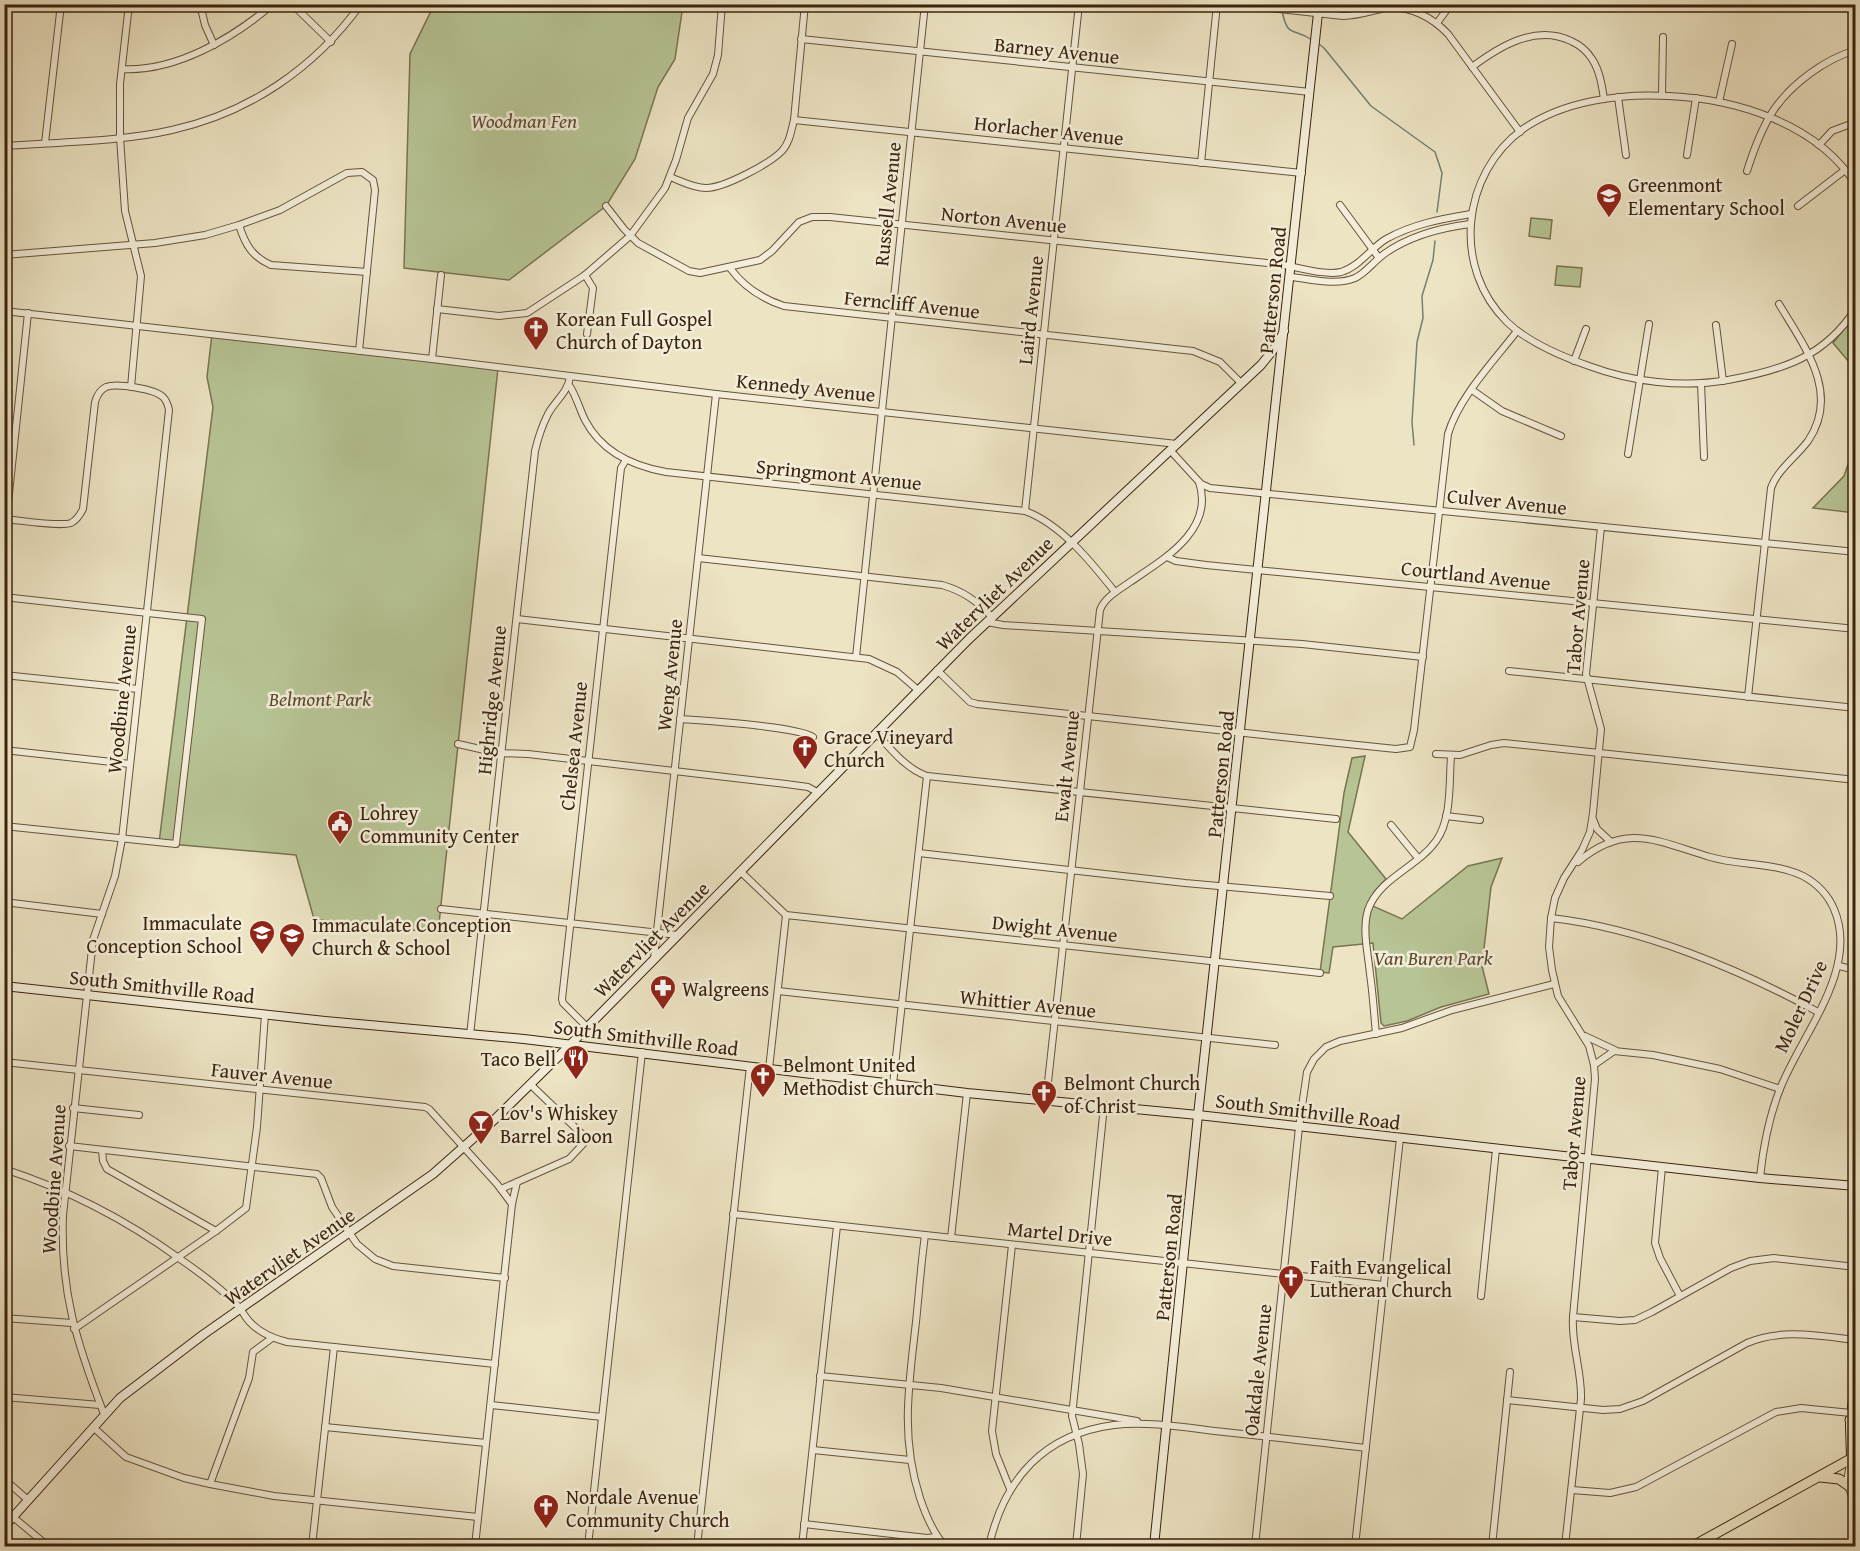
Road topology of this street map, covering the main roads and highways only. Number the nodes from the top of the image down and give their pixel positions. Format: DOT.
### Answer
graph roads {
  1 [pos="1319,4"];
  2 [pos="1284,331"];
  3 [pos="4,986"];
  4 [pos="571,1044"];
  5 [pos="1198,1115"];
  6 [pos="1856,1186"];
  7 [pos="1856,1371"];
  8 [pos="1851,1416"];
  9 [pos="1856,1430"];
  10 [pos="1854,1461"];
  11 [pos="1818,1478"];
  12 [pos="1849,1486"];
  13 [pos="4,1527"];
  14 [pos="1154,1546"];
  15 [pos="1693,1546"];
  1 -- 2 [label="main road, Patterson Road"];
  2 -- 4 [label="main road, Watervliet Avenue"];
  2 -- 5 [label="main road, Patterson Road"];
  3 -- 4 [label="main road, South Smithville Road"];
  4 -- 5 [label="main road, South Smithville Road"];
  4 -- 13 [label="main road, Watervliet Avenue"];
  5 -- 6 [label="main road, South Smithville Road"];
  5 -- 14 [label="main road, Patterson Road"];
  7 -- 8 [label="main road"];
  8 -- 9 [label="main road"];
  8 -- 10 [label="main road"];
  10 -- 11 [label="main road"];
  11 -- 12 [label="main road"];
  11 -- 15 [label="main road"];
}
